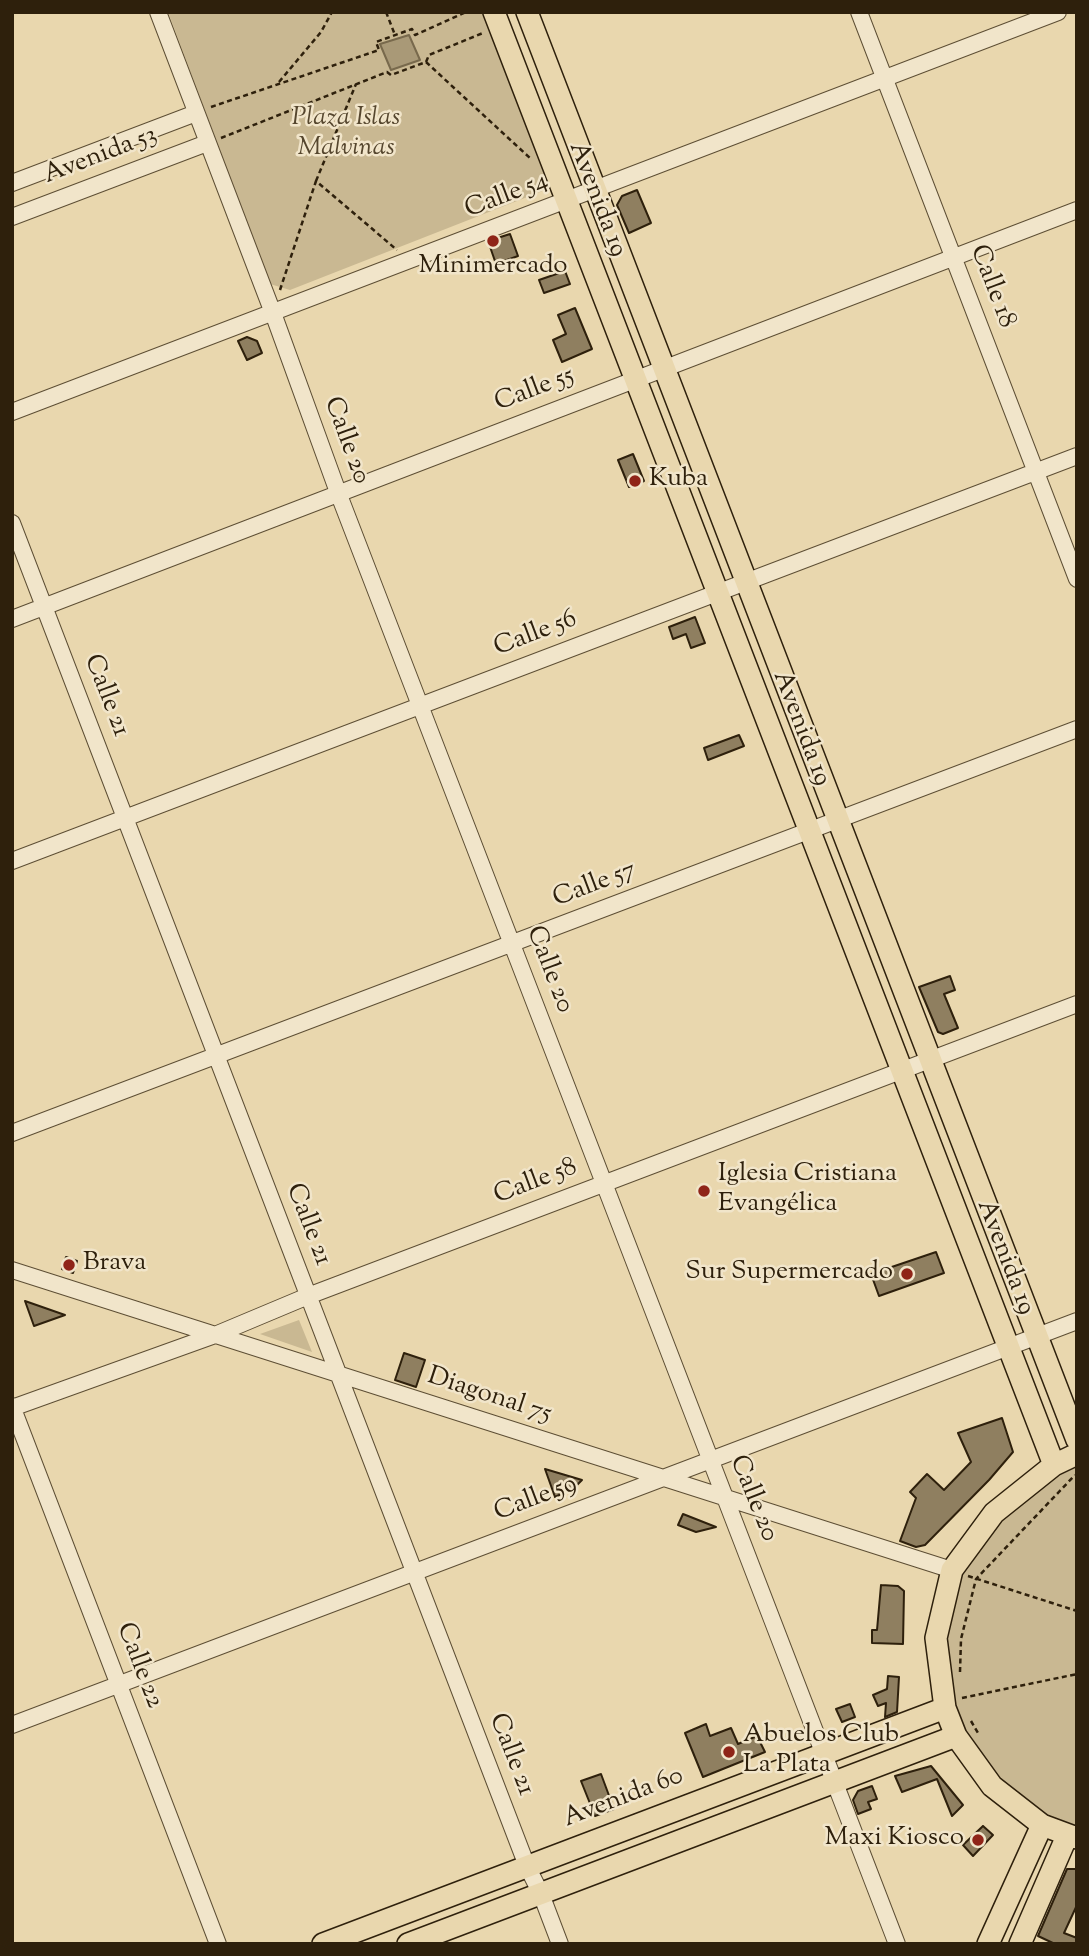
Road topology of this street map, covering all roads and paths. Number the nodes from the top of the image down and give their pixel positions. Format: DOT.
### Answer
graph roads {
  1 [pos="158,12"];
  2 [pos="332,12"];
  3 [pos="387,12"];
  4 [pos="466,12"];
  5 [pos="859,12"];
  6 [pos="1058,12"];
  7 [pos="530,13"];
  8 [pos="497,19"];
  9 [pos="395,35"];
  10 [pos="426,62"];
  11 [pos="885,79"];
  12 [pos="356,84"];
  13 [pos="277,85"];
  14 [pos="196,113"];
  15 [pos="207,143"];
  16 [pos="533,160"];
  17 [pos="316,181"];
  18 [pos="12,183"];
  19 [pos="595,189"];
  20 [pos="567,201"];
  21 [pos="1077,210"];
  22 [pos="12,217"];
  23 [pos="953,257"];
  24 [pos="410,260"];
  25 [pos="272,313"];
  26 [pos="664,368"];
  27 [pos="635,379"];
  28 [pos="12,412"];
  29 [pos="1077,456"];
  30 [pos="1036,472"];
  31 [pos="339,495"];
  32 [pos="12,523"];
  33 [pos="1077,579"];
  34 [pos="746,582"];
  35 [pos="718,593"];
  36 [pos="44,607"];
  37 [pos="12,619"];
  38 [pos="420,706"];
  39 [pos="1077,729"];
  40 [pos="125,818"];
  41 [pos="838,820"];
  42 [pos="809,831"];
  43 [pos="12,861"];
  44 [pos="512,944"];
  45 [pos="1077,1004"];
  46 [pos="216,1056"];
  47 [pos="930,1060"];
  48 [pos="901,1070"];
  49 [pos="12,1133"];
  50 [pos="604,1183"];
  51 [pos="12,1270"];
  52 [pos="308,1296"];
  53 [pos="1077,1321"];
  54 [pos="215,1335"];
  55 [pos="1036,1335"];
  56 [pos="1008,1346"];
  57 [pos="339,1374"];
  58 [pos="13,1407"];
  59 [pos="1077,1440"];
  60 [pos="1077,1454"];
  61 [pos="710,1459"];
  62 [pos="1054,1465"];
  63 [pos="1076,1477"];
  64 [pos="663,1478"];
  65 [pos="727,1498"];
  66 [pos="951,1570"];
  67 [pos="414,1572"];
  68 [pos="976,1579"];
  69 [pos="1077,1611"];
  70 [pos="1077,1674"];
  71 [pos="960,1675"];
  72 [pos="118,1684"];
  73 [pos="953,1705"];
  74 [pos="12,1725"];
  75 [pos="963,1728"];
  76 [pos="981,1740"];
  77 [pos="824,1754"];
  78 [pos="835,1782"];
  79 [pos="1042,1825"];
  80 [pos="1072,1837"];
  81 [pos="527,1867"];
  82 [pos="541,1894"];
  83 [pos="218,1944"];
  84 [pos="323,1944"];
  85 [pos="408,1944"];
  86 [pos="560,1944"];
  87 [pos="897,1944"];
  88 [pos="988,1944"];
  89 [pos="1020,1944"];
  1 -- 14 [label="street, Calle 20"];
  2 -- 13 [label="path"];
  3 -- 9 [label="path"];
  4 -- 9 [label="path"];
  5 -- 11 [label="street, Calle 18"];
  6 -- 11 [label="street, Calle 54"];
  7 -- 8 [label="street"];
  7 -- 19 [label="main road, Avenida 19"];
  8 -- 10 [label="path"];
  8 -- 20 [label="main road, Avenida 19"];
  9 -- 13 [label="path"];
  10 -- 12 [label="path"];
  10 -- 16 [label="path"];
  11 -- 19 [label="street, Calle 54"];
  11 -- 23 [label="street, Calle 18"];
  12 -- 15 [label="path"];
  12 -- 17 [label="path"];
  13 -- 14 [label="path"];
  14 -- 15 [label="street, Calle 20"];
  14 -- 18 [label="street, Avenida 53"];
  15 -- 22 [label="street, Avenida 53"];
  15 -- 25 [label="street, Calle 20"];
  17 -- 24 [label="path"];
  17 -- 25 [label="path"];
  19 -- 20 [label="street, Calle 54"];
  19 -- 26 [label="main road, Avenida 19"];
  20 -- 24 [label="street, Calle 54"];
  20 -- 27 [label="main road, Avenida 19"];
  21 -- 23 [label="street, Calle 55"];
  23 -- 26 [label="street, Calle 55"];
  23 -- 30 [label="street, Calle 18"];
  24 -- 25 [label="street, Calle 54"];
  25 -- 28 [label="street, Calle 54"];
  25 -- 31 [label="street, Calle 20"];
  26 -- 27 [label="street, Calle 55"];
  26 -- 34 [label="main road, Avenida 19"];
  27 -- 31 [label="street, Calle 55"];
  27 -- 35 [label="main road, Avenida 19"];
  29 -- 30 [label="street, Calle 56"];
  30 -- 33 [label="street, Calle 18"];
  30 -- 34 [label="street, Calle 56"];
  31 -- 36 [label="street, Calle 55"];
  31 -- 38 [label="street, Calle 20"];
  32 -- 36 [label="street, Calle 21"];
  34 -- 35 [label="street, Calle 56"];
  34 -- 41 [label="main road, Avenida 19"];
  35 -- 38 [label="street, Calle 56"];
  35 -- 42 [label="main road, Avenida 19"];
  36 -- 37 [label="street, Calle 55"];
  36 -- 40 [label="street, Calle 21"];
  38 -- 40 [label="street, Calle 56"];
  38 -- 44 [label="street, Calle 20"];
  39 -- 41 [label="street, Calle 57"];
  40 -- 43 [label="street, Calle 56"];
  40 -- 46 [label="street, Calle 21"];
  41 -- 42 [label="street, Calle 57"];
  41 -- 47 [label="main road, Avenida 19"];
  42 -- 44 [label="street, Calle 57"];
  42 -- 48 [label="main road, Avenida 19"];
  44 -- 46 [label="street, Calle 57"];
  44 -- 50 [label="street, Calle 20"];
  45 -- 47 [label="street, Calle 58"];
  46 -- 49 [label="street, Calle 57"];
  46 -- 52 [label="street, Calle 21"];
  47 -- 48 [label="street, Calle 58"];
  47 -- 55 [label="main road, Avenida 19"];
  48 -- 50 [label="street, Calle 58"];
  48 -- 56 [label="main road, Avenida 19"];
  50 -- 52 [label="street, Calle 58"];
  50 -- 61 [label="street, Calle 20"];
  51 -- 54 [label="street, Diagonal 75"];
  52 -- 54 [label="street, Calle 58"];
  52 -- 57 [label="street, Calle 21"];
  53 -- 55 [label="street, Calle 59"];
  54 -- 57 [label="street, Diagonal 75"];
  54 -- 58 [label="street, Calle 58"];
  55 -- 56 [label="street, Calle 59"];
  55 -- 59 [label="main road, Avenida 19"];
  56 -- 61 [label="street, Calle 59"];
  56 -- 62 [label="main road, Avenida 19"];
  57 -- 64 [label="street, Diagonal 75"];
  57 -- 67 [label="street, Calle 21"];
  58 -- 72 [label="street, Calle 22"];
  60 -- 62 [label="main road"];
  61 -- 64 [label="street, Calle 59"];
  61 -- 65 [label="street, Calle 20"];
  62 -- 66 [label="main road"];
  63 -- 68 [label="path"];
  64 -- 65 [label="street, Diagonal 75"];
  64 -- 67 [label="street, Calle 59"];
  65 -- 66 [label="street, Diagonal 75"];
  65 -- 77 [label="street, Calle 20"];
  66 -- 68 [label="path"];
  66 -- 73 [label="main road"];
  67 -- 72 [label="street, Calle 59"];
  67 -- 81 [label="street, Calle 21"];
  68 -- 69 [label="path"];
  68 -- 71 [label="path"];
  70 -- 73 [label="path"];
  72 -- 74 [label="street, Calle 59"];
  72 -- 83 [label="street, Calle 22"];
  73 -- 75 [label="main road"];
  73 -- 77 [label="main road, Avenida 60"];
  75 -- 76 [label="path"];
  75 -- 78 [label="main road"];
  75 -- 79 [label="main road"];
  77 -- 78 [label="street, Calle 20"];
  77 -- 81 [label="main road, Avenida 60"];
  78 -- 82 [label="main road"];
  78 -- 87 [label="street, Calle 20"];
  79 -- 80 [label="main road"];
  79 -- 88 [label="main road"];
  80 -- 89 [label="main road"];
  81 -- 82 [label="street, Calle 21"];
  81 -- 84 [label="main road, Avenida 60"];
  82 -- 85 [label="main road"];
  82 -- 86 [label="street, Calle 21"];
}
